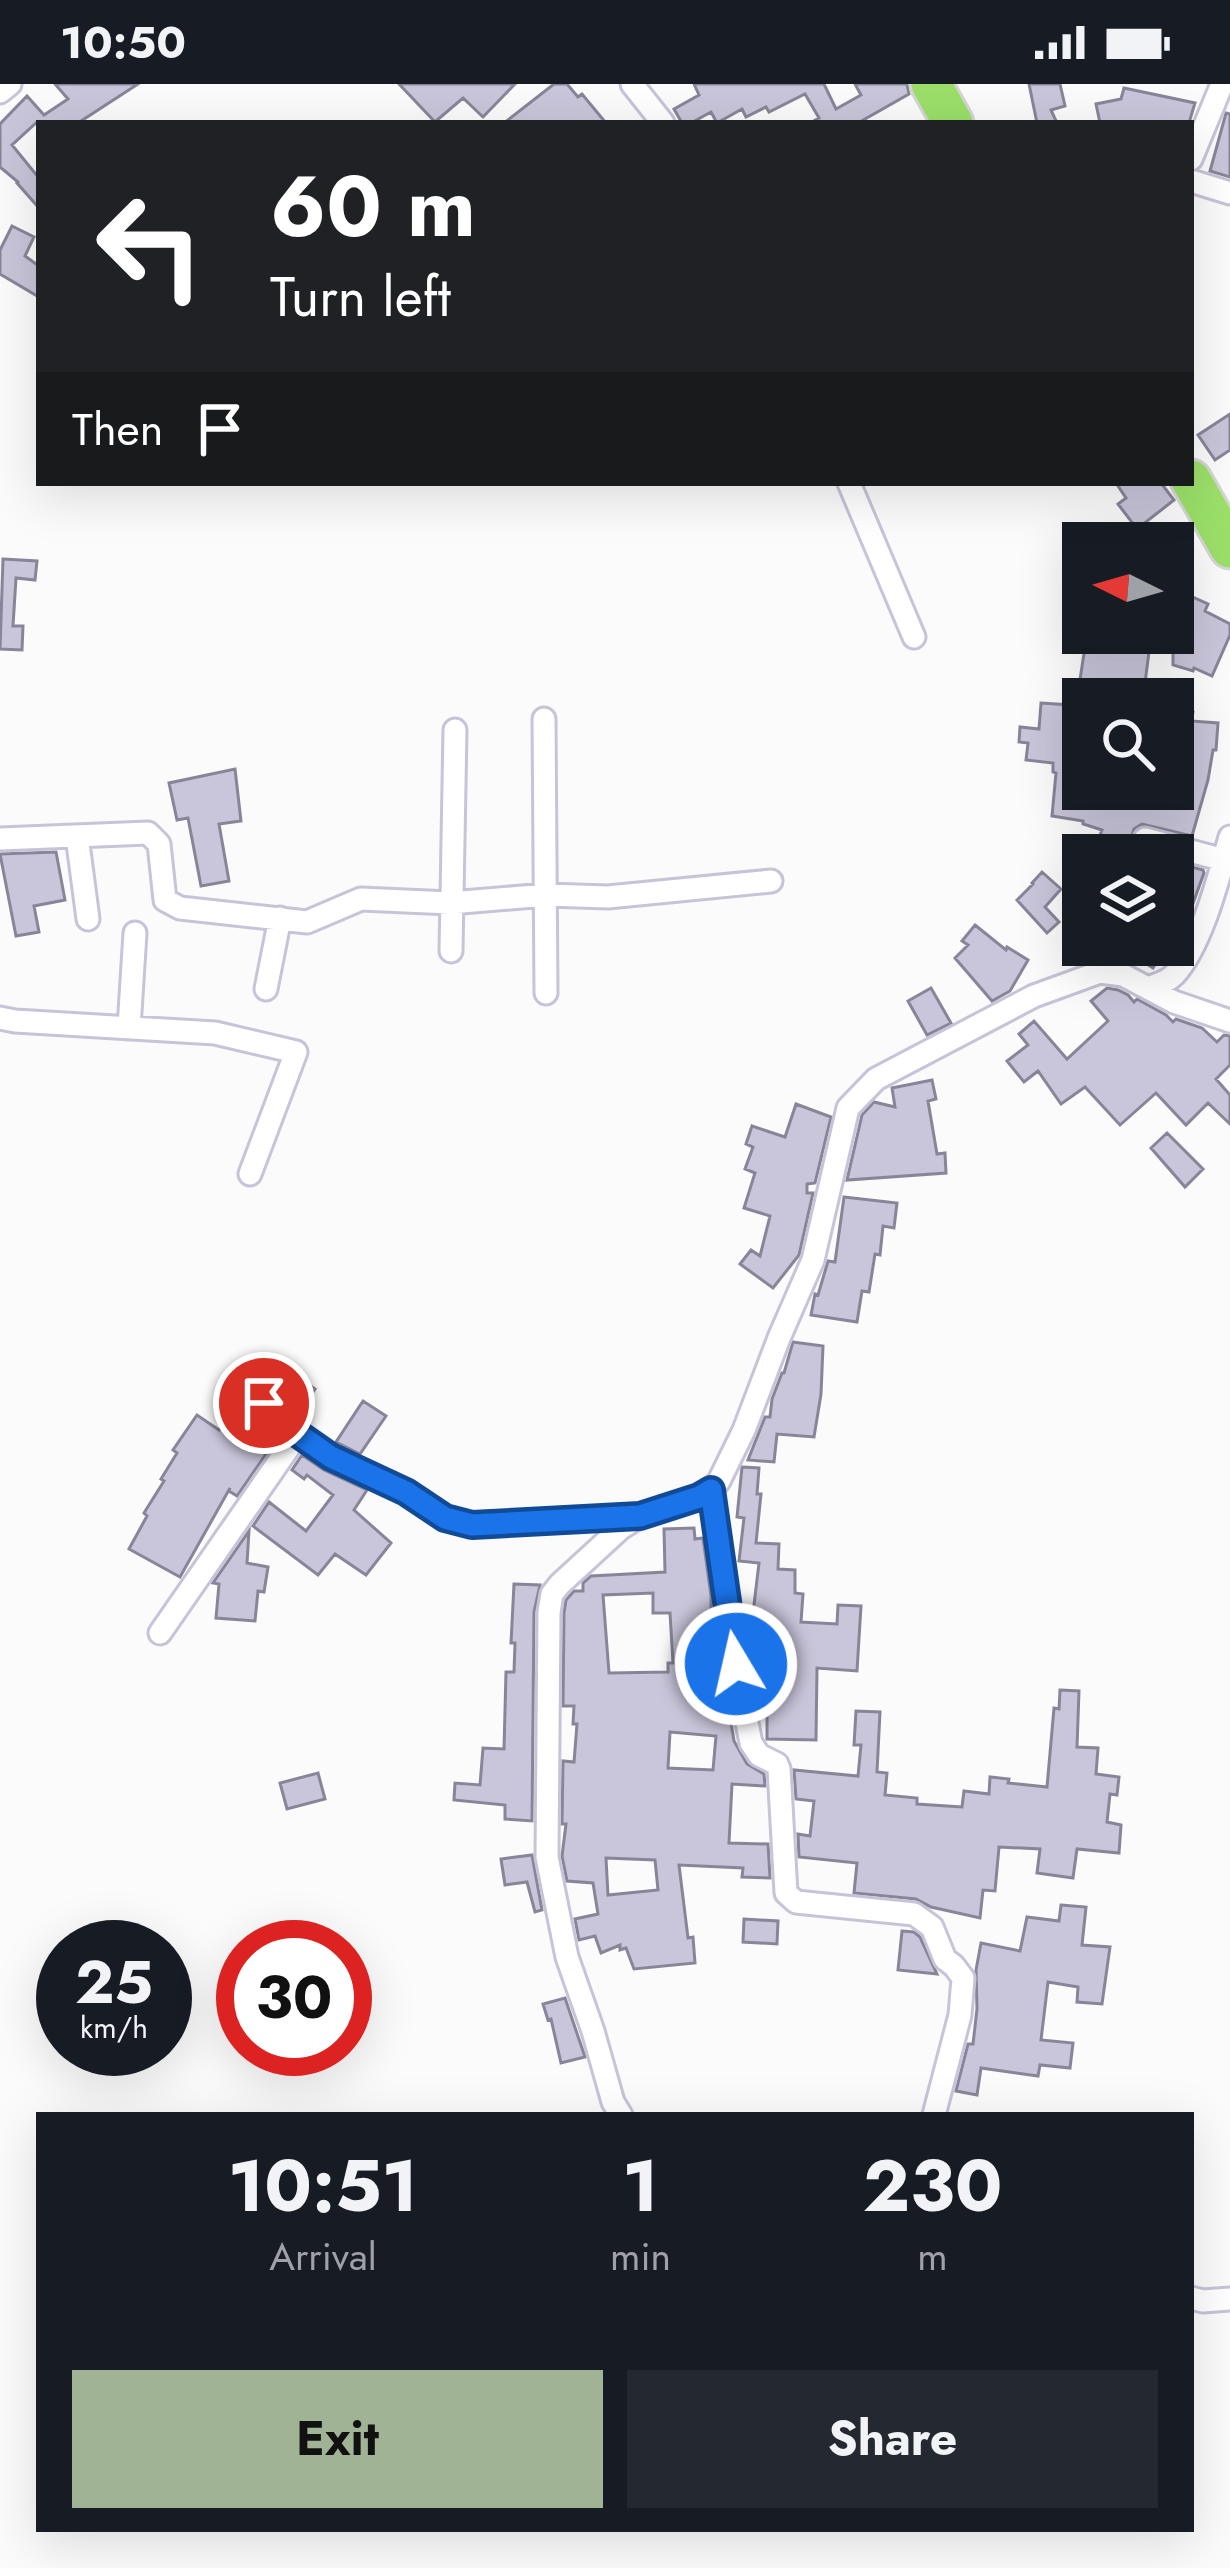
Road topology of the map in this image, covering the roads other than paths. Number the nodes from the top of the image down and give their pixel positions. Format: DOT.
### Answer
graph roads {
  1 [pos="10,84"];
  2 [pos="632,84"];
  3 [pos="932,84"];
  4 [pos="1222,84"];
  5 [pos="0,92"];
  6 [pos="1221,112"];
  7 [pos="661,120"];
  8 [pos="951,120"];
  9 [pos="1194,154"];
  10 [pos="1194,182"];
  11 [pos="1230,193"];
  12 [pos="1194,485"];
  13 [pos="850,486"];
  14 [pos="1230,548"];
  15 [pos="914,637"];
  16 [pos="544,719"];
  17 [pos="455,730"];
  18 [pos="77,836"];
  19 [pos="1230,837"];
  20 [pos="0,839"];
  21 [pos="1194,852"];
  22 [pos="1224,860"];
  23 [pos="771,881"];
  24 [pos="546,896"];
  25 [pos="451,902"];
  26 [pos="280,918"];
  27 [pos="88,919"];
  28 [pos="135,933"];
  29 [pos="451,951"];
  30 [pos="1148,988"];
  31 [pos="266,989"];
  32 [pos="546,993"];
  33 [pos="0,1018"];
  34 [pos="1230,1021"];
  35 [pos="129,1028"];
  36 [pos="250,1174"];
  37 [pos="264,1403"];
  38 [pos="298,1435"];
  39 [pos="711,1490"];
  40 [pos="640,1516"];
  41 [pos="160,1633"];
  42 [pos="619,2112"];
  43 [pos="935,2112"];
  44 [pos="1194,2299"];
  45 [pos="1230,2299"];
  1 -- 5 [label="street"];
  2 -- 7 [label="street"];
  3 -- 8 [label="highway"];
  4 -- 6 [label="street"];
  6 -- 9 [label="street"];
  10 -- 11 [label="street"];
  12 -- 14 [label="highway"];
  13 -- 15 [label="street"];
  16 -- 24 [label="street"];
  17 -- 25 [label="street"];
  18 -- 20 [label="street"];
  18 -- 26 [label="street"];
  18 -- 27 [label="street"];
  19 -- 22 [label="street"];
  21 -- 22 [label="street"];
  22 -- 30 [label="street"];
  23 -- 24 [label="street"];
  24 -- 25 [label="street"];
  24 -- 32 [label="street"];
  25 -- 26 [label="street"];
  25 -- 29 [label="street"];
  26 -- 31 [label="street"];
  28 -- 35 [label="street"];
  30 -- 34 [label="street"];
  30 -- 39 [label="street"];
  33 -- 35 [label="street"];
  35 -- 36 [label="street"];
  37 -- 38 [label="street"];
  38 -- 40 [label="street"];
  38 -- 41 [label="street"];
  39 -- 40 [label="street"];
  39 -- 43 [label="street"];
  40 -- 42 [label="street"];
  44 -- 45 [label="street"];
}
